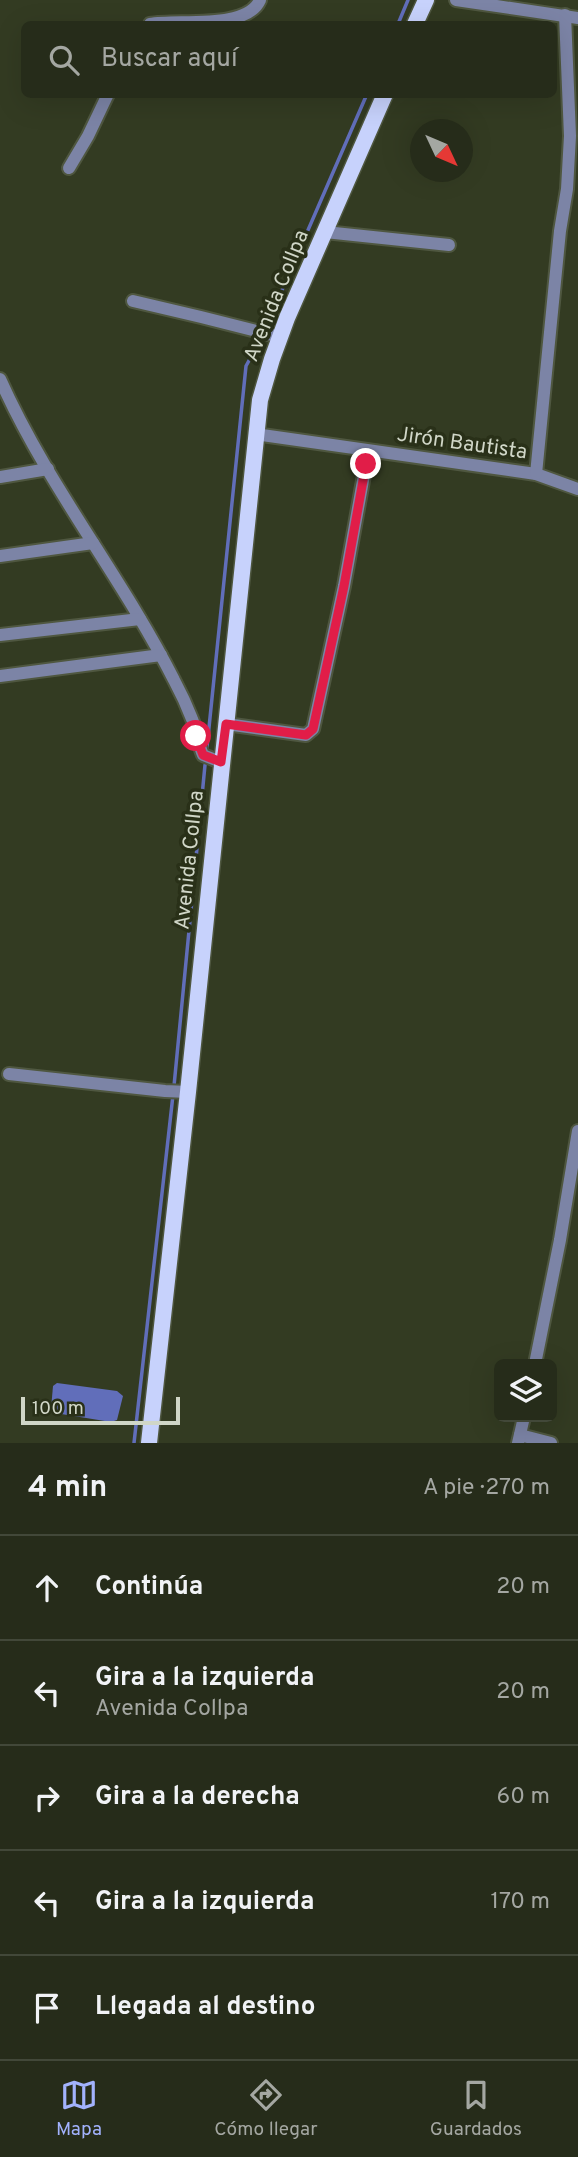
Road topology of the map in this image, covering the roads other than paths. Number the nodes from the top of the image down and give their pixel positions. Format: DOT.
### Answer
graph roads {
  1 [pos="260,0"];
  2 [pos="426,0"];
  3 [pos="456,0"];
  4 [pos="571,17"];
  5 [pos="201,21"];
  6 [pos="416,21"];
  7 [pos="106,98"];
  8 [pos="383,98"];
  9 [pos="69,168"];
  10 [pos="326,232"];
  11 [pos="449,245"];
  12 [pos="133,301"];
  13 [pos="280,337"];
  14 [pos="0,379"];
  15 [pos="5,405"];
  16 [pos="255,434"];
  17 [pos="366,464"];
  18 [pos="48,469"];
  19 [pos="536,474"];
  20 [pos="0,477"];
  21 [pos="578,489"];
  22 [pos="93,543"];
  23 [pos="0,556"];
  24 [pos="140,619"];
  25 [pos="0,635"];
  26 [pos="160,654"];
  27 [pos="0,676"];
  28 [pos="226,724"];
  29 [pos="221,762"];
  30 [pos="9,1074"];
  31 [pos="188,1092"];
  32 [pos="578,1131"];
  33 [pos="536,1359"];
  34 [pos="519,1439"];
  35 [pos="149,1443"];
  36 [pos="551,1443"];
  1 -- 5 [label="street"];
  2 -- 6 [label="main road"];
  3 -- 4 [label="street"];
  4 -- 19 [label="street"];
  7 -- 9 [label="street"];
  8 -- 10 [label="main road, Avenida Collpa"];
  10 -- 11 [label="street"];
  10 -- 13 [label="main road, Avenida Collpa"];
  12 -- 13 [label="street"];
  13 -- 16 [label="main road, Avenida Collpa"];
  14 -- 15 [label="street"];
  15 -- 18 [label="street"];
  16 -- 19 [label="street, Jirón Bautista"];
  16 -- 28 [label="main road, Avenida Collpa"];
  17 -- 28 [label="street"];
  18 -- 20 [label="street"];
  18 -- 22 [label="street"];
  19 -- 21 [label="street, Jirón Bautista"];
  22 -- 23 [label="street"];
  22 -- 24 [label="street"];
  24 -- 25 [label="street"];
  24 -- 26 [label="street"];
  26 -- 27 [label="street"];
  26 -- 29 [label="street"];
  28 -- 29 [label="main road, Avenida Collpa"];
  29 -- 31 [label="main road, Avenida Collpa"];
  30 -- 31 [label="street"];
  31 -- 35 [label="main road, Avenida Collpa"];
  32 -- 33 [label="street"];
  34 -- 36 [label="street"];
}
